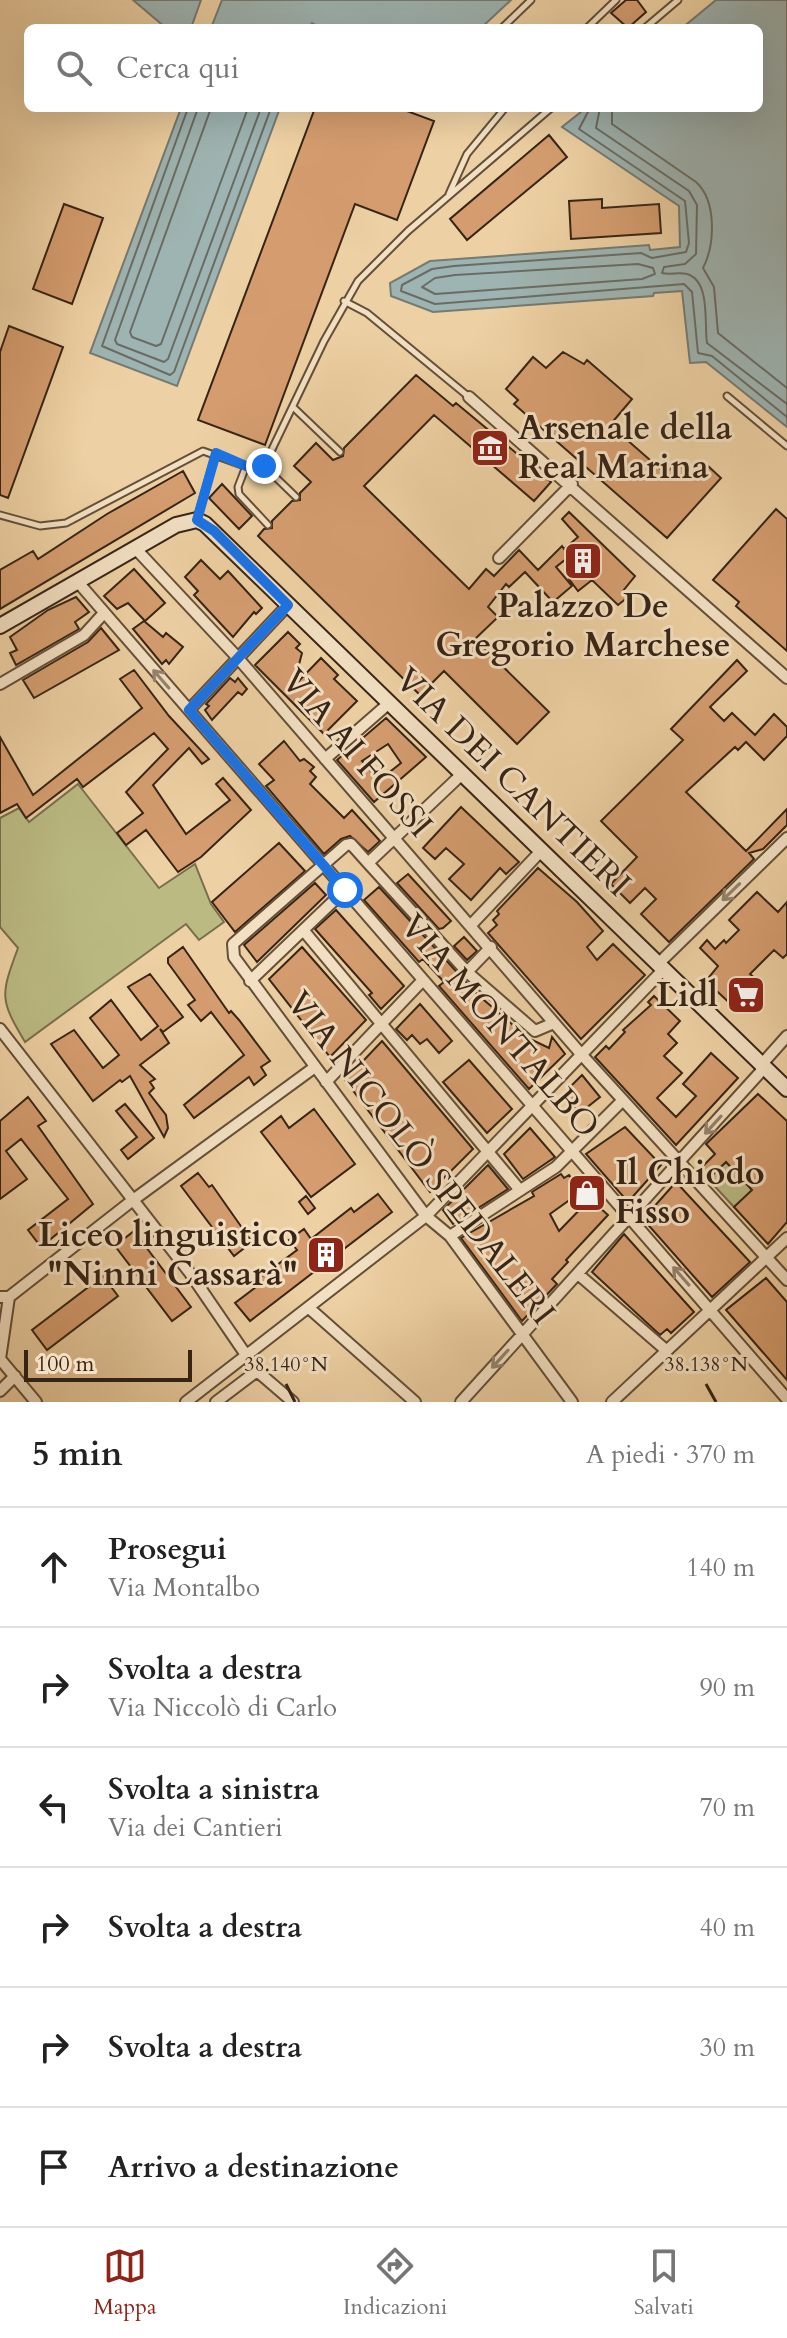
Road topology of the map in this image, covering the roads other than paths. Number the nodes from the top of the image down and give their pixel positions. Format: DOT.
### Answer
graph roads {
  1 [pos="531,0"];
  2 [pos="616,0"];
  3 [pos="678,0"];
  4 [pos="506,24"];
  5 [pos="591,24"];
  6 [pos="650,24"];
  7 [pos="502,112"];
  8 [pos="546,112"];
  9 [pos="449,195"];
  10 [pos="344,301"];
  11 [pos="727,396"];
  12 [pos="469,397"];
  13 [pos="293,407"];
  14 [pos="787,446"];
  15 [pos="340,452"];
  16 [pos="216,453"];
  17 [pos="246,466"];
  18 [pos="264,466"];
  19 [pos="572,484"];
  20 [pos="296,497"];
  21 [pos="0,515"];
  22 [pos="197,520"];
  23 [pos="268,525"];
  24 [pos="135,548"];
  25 [pos="499,558"];
  26 [pos="77,581"];
  27 [pos="288,605"];
  28 [pos="104,613"];
  29 [pos="0,626"];
  30 [pos="237,657"];
  31 [pos="787,678"];
  32 [pos="0,684"];
  33 [pos="388,704"];
  34 [pos="189,710"];
  35 [pos="325,759"];
  36 [pos="461,775"];
  37 [pos="395,838"];
  38 [pos="787,838"];
  39 [pos="541,851"];
  40 [pos="368,863"];
  41 [pos="323,864"];
  42 [pos="345,890"];
  43 [pos="471,925"];
  44 [pos="304,931"];
  45 [pos="491,947"];
  46 [pos="661,967"];
  47 [pos="467,972"];
  48 [pos="423,980"];
  49 [pos="250,981"];
  50 [pos="554,1023"];
  51 [pos="381,1024"];
  52 [pos="1,1033"];
  53 [pos="787,1036"];
  54 [pos="581,1054"];
  55 [pos="763,1066"];
  56 [pos="315,1067"];
  57 [pos="326,1082"];
  58 [pos="787,1089"];
  59 [pos="623,1100"];
  60 [pos="531,1104"];
  61 [pos="487,1151"];
  62 [pos="572,1152"];
  63 [pos="679,1162"];
  64 [pos="519,1189"];
  65 [pos="133,1200"];
  66 [pos="426,1216"];
  67 [pos="629,1217"];
  68 [pos="450,1236"];
  69 [pos="787,1238"];
  70 [pos="767,1258"];
  71 [pos="578,1274"];
  72 [pos="787,1280"];
  73 [pos="5,1297"];
  74 [pos="309,1308"];
  75 [pos="711,1311"];
  76 [pos="523,1334"];
  77 [pos="667,1351"];
  78 [pos="249,1354"];
  79 [pos="0,1359"];
  80 [pos="257,1371"];
  81 [pos="15,1376"];
  82 [pos="0,1391"];
  83 [pos="787,1399"];
  84 [pos="36,1402"];
  85 [pos="186,1402"];
  86 [pos="216,1402"];
  87 [pos="293,1402"];
  88 [pos="415,1402"];
  89 [pos="461,1402"];
  90 [pos="572,1402"];
  91 [pos="612,1402"];
  1 -- 4 [label="lane"];
  2 -- 5 [label="lane"];
  3 -- 6 [label="lane"];
  7 -- 9 [label="lane"];
  8 -- 9 [label="lane"];
  9 -- 10 [label="lane"];
  10 -- 12 [label="lane"];
  10 -- 13 [label="lane"];
  11 -- 14 [label="lane"];
  12 -- 19 [label="street"];
  13 -- 15 [label="lane"];
  13 -- 18 [label="lane"];
  16 -- 17 [label="lane"];
  16 -- 21 [label="lane"];
  16 -- 22 [label="lane"];
  17 -- 18 [label="lane"];
  17 -- 23 [label="lane"];
  18 -- 20 [label="lane"];
  19 -- 25 [label="street"];
  19 -- 31 [label="street"];
  22 -- 24 [label="main road"];
  22 -- 27 [label="main road, VIA DEI CANTIERI"];
  24 -- 26 [label="main road"];
  24 -- 30 [label="street, VIA AI FOSSI"];
  26 -- 28 [label="street, VIA MONTALBO"];
  26 -- 29 [label="main road"];
  27 -- 30 [label="street"];
  27 -- 33 [label="main road, VIA DEI CANTIERI"];
  28 -- 32 [label="street"];
  34 -- 28 [label="street, VIA MONTALBO, one-way"];
  30 -- 34 [label="street"];
  30 -- 35 [label="street, VIA AI FOSSI"];
  33 -- 35 [label="street"];
  33 -- 36 [label="main road, VIA DEI CANTIERI"];
  34 -- 41 [label="street, VIA MONTALBO"];
  35 -- 37 [label="street, VIA AI FOSSI"];
  36 -- 37 [label="street"];
  36 -- 39 [label="main road, VIA DEI CANTIERI"];
  37 -- 40 [label="street"];
  37 -- 43 [label="street, VIA AI FOSSI"];
  38 -- 46 [label="street, one-way"];
  39 -- 43 [label="street"];
  39 -- 46 [label="main road, VIA DEI CANTIERI"];
  40 -- 41 [label="street"];
  40 -- 47 [label="street"];
  41 -- 42 [label="street, VIA MONTALBO"];
  41 -- 49 [label="street, VIA NICOLÒ SPEDALERI"];
  42 -- 44 [label="street"];
  42 -- 48 [label="street, VIA MONTALBO"];
  43 -- 45 [label="street, VIA AI FOSSI"];
  44 -- 49 [label="street"];
  44 -- 51 [label="street"];
  45 -- 47 [label="street"];
  45 -- 50 [label="street, VIA AI FOSSI"];
  46 -- 54 [label="street"];
  46 -- 55 [label="main road, VIA DEI CANTIERI"];
  47 -- 50 [label="street"];
  48 -- 51 [label="street"];
  48 -- 60 [label="street, VIA MONTALBO"];
  49 -- 56 [label="street, VIA NICOLÒ SPEDALERI"];
  50 -- 54 [label="street, VIA AI FOSSI"];
  51 -- 57 [label="street"];
  51 -- 61 [label="street"];
  52 -- 65 [label="street"];
  53 -- 55 [label="street"];
  54 -- 59 [label="street, VIA AI FOSSI"];
  54 -- 60 [label="street"];
  55 -- 58 [label="main road, VIA DEI CANTIERI"];
  55 -- 63 [label="street, one-way"];
  56 -- 57 [label="street, VIA NICOLÒ SPEDALERI"];
  56 -- 65 [label="street"];
  57 -- 66 [label="street, VIA NICOLÒ SPEDALERI"];
  59 -- 62 [label="street"];
  59 -- 63 [label="street, VIA AI FOSSI"];
  60 -- 61 [label="street"];
  60 -- 62 [label="street, VIA MONTALBO"];
  61 -- 64 [label="street"];
  61 -- 66 [label="street"];
  62 -- 64 [label="street"];
  62 -- 67 [label="street, VIA MONTALBO"];
  63 -- 67 [label="street"];
  63 -- 70 [label="street, VIA AI FOSSI"];
  64 -- 68 [label="street"];
  65 -- 73 [label="street"];
  65 -- 78 [label="street"];
  66 -- 68 [label="street, VIA NICOLÒ SPEDALERI"];
  66 -- 74 [label="street"];
  67 -- 71 [label="street"];
  75 -- 67 [label="street, VIA MONTALBO, one-way"];
  68 -- 76 [label="street, VIA NICOLÒ SPEDALERI"];
  69 -- 70 [label="street"];
  70 -- 72 [label="street, VIA AI FOSSI"];
  70 -- 75 [label="street"];
  71 -- 76 [label="street"];
  71 -- 77 [label="street"];
  73 -- 79 [label="street"];
  74 -- 78 [label="street"];
  74 -- 88 [label="street"];
  75 -- 77 [label="street"];
  75 -- 83 [label="street, VIA MONTALBO"];
  76 -- 89 [label="street, one-way"];
  76 -- 90 [label="street, VIA NICOLÒ SPEDALERI"];
  77 -- 91 [label="street"];
  78 -- 80 [label="street"];
  78 -- 85 [label="street"];
  79 -- 81 [label="street"];
  80 -- 86 [label="street"];
  80 -- 87 [label="street"];
  81 -- 82 [label="street"];
  81 -- 84 [label="street"];
}
